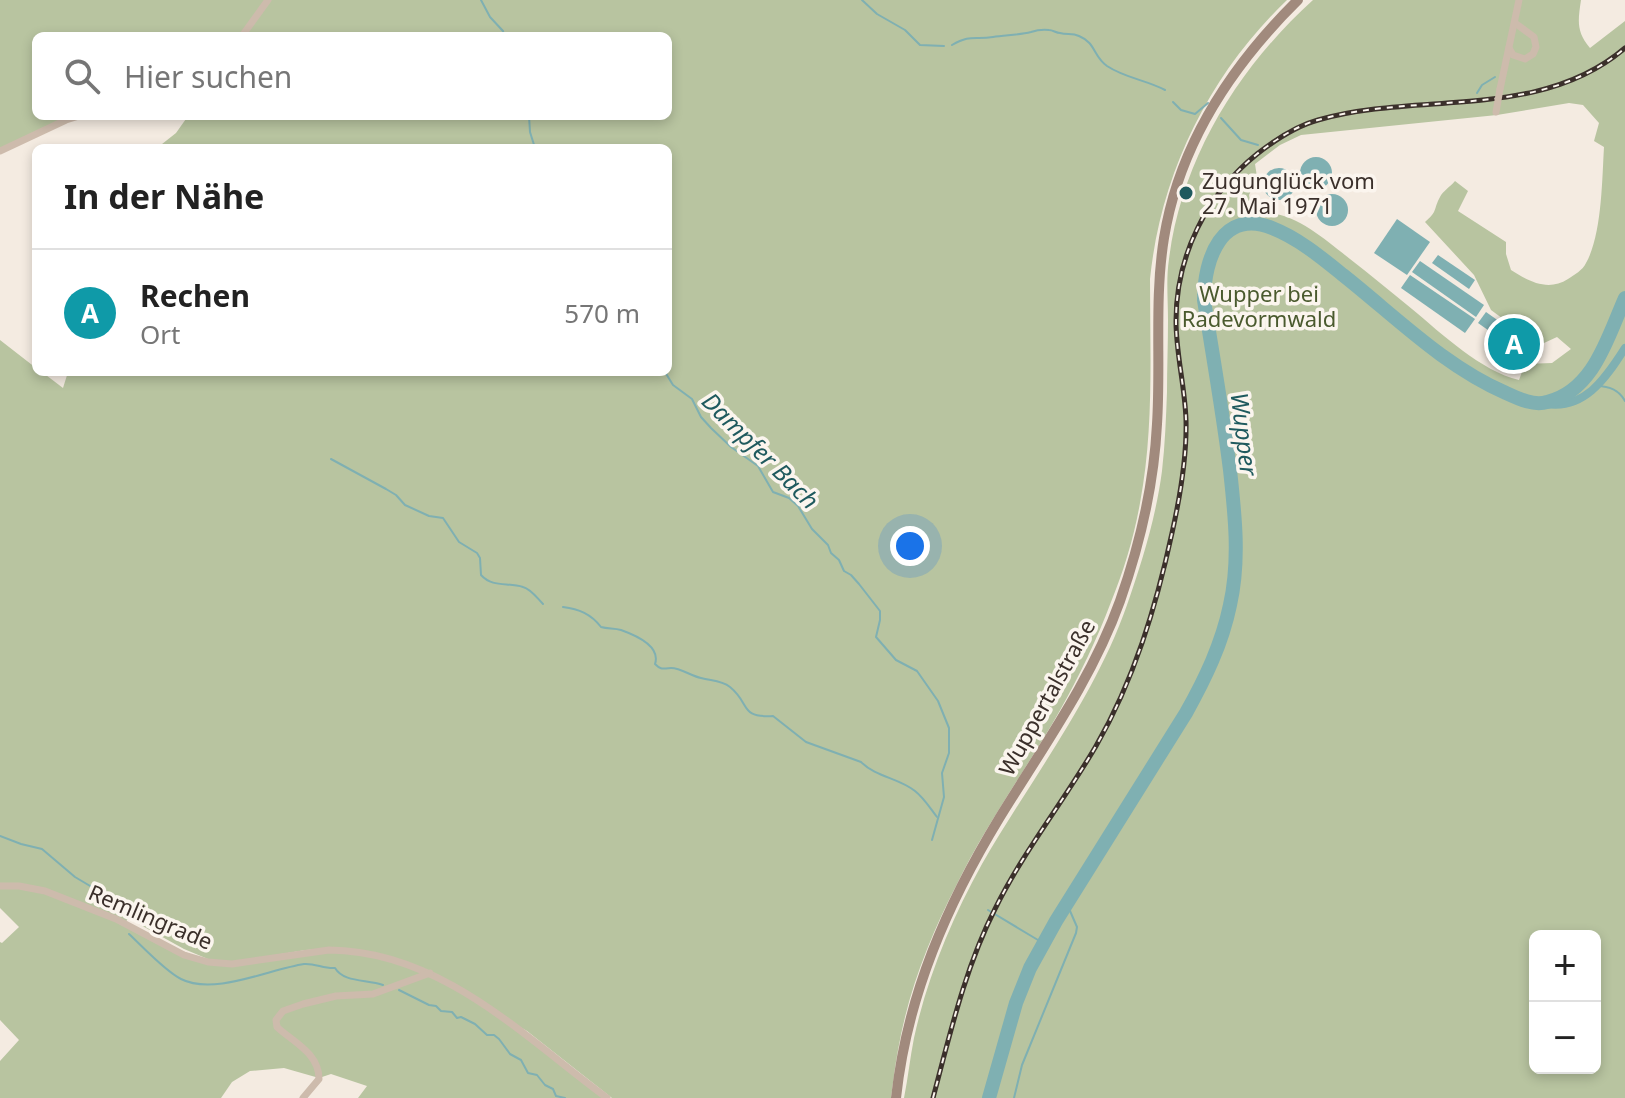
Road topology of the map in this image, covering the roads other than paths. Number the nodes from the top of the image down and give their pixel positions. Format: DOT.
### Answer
graph roads {
  1 [pos="268,0"];
  2 [pos="1298,0"];
  3 [pos="1519,0"];
  4 [pos="1515,23"];
  5 [pos="245,32"];
  6 [pos="1509,48"];
  7 [pos="1496,112"];
  8 [pos="66,120"];
  9 [pos="0,151"];
  10 [pos="0,886"];
  11 [pos="430,973"];
  12 [pos="303,1098"];
  13 [pos="607,1098"];
  14 [pos="896,1098"];
  1 -- 5 [label="street"];
  2 -- 14 [label="main road, Wuppertalstraße"];
  3 -- 4 [label="street"];
  4 -- 6 [label="street"];
  4 -- 6 [label="street"];
  6 -- 7 [label="street, bridge"];
  8 -- 9 [label="street"];
  10 -- 11 [label="street, Remlingrade"];
  11 -- 12 [label="street"];
  11 -- 13 [label="street, Remlingrade"];
}
